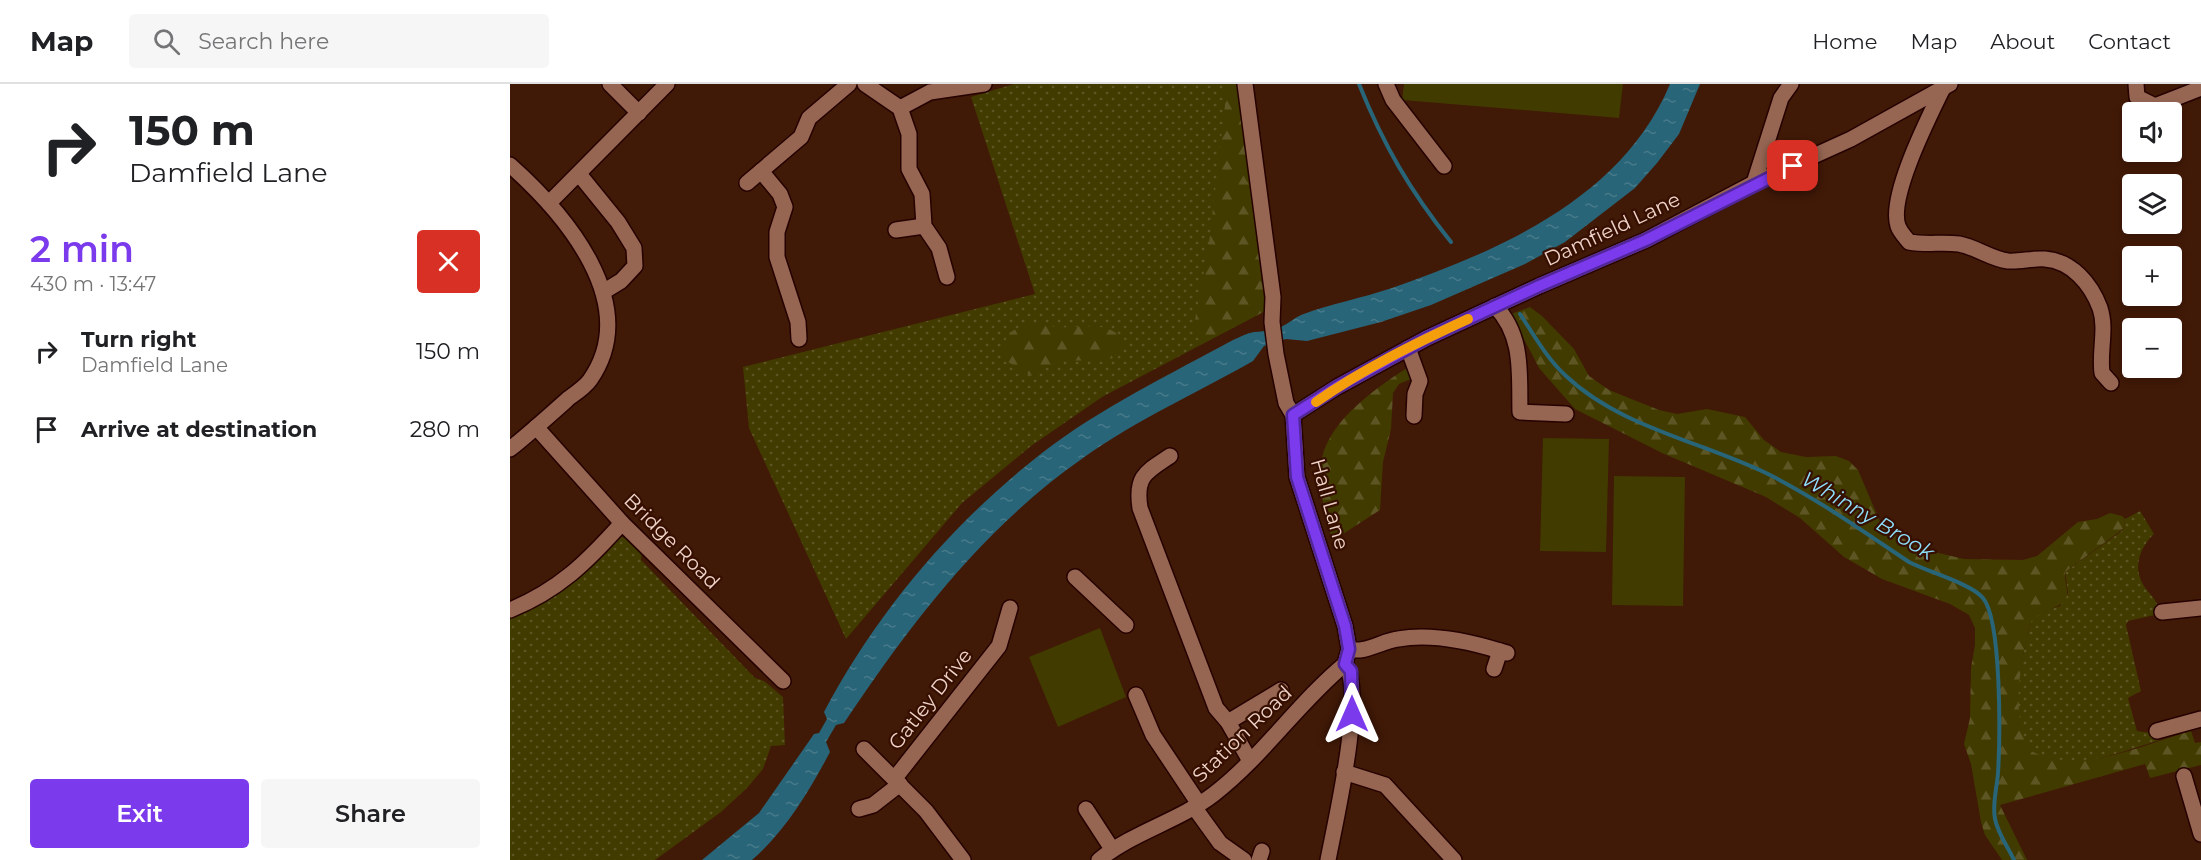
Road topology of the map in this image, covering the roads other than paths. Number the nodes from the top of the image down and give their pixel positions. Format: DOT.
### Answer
graph roads {
  1 [pos="610,84"];
  2 [pos="667,84"];
  3 [pos="849,84"];
  4 [pos="865,84"];
  5 [pos="984,84"];
  6 [pos="1245,84"];
  7 [pos="1386,84"];
  8 [pos="1791,84"];
  9 [pos="2136,84"];
  10 [pos="1946,86"];
  11 [pos="2201,88"];
  12 [pos="900,108"];
  13 [pos="639,113"];
  14 [pos="510,165"];
  15 [pos="1444,166"];
  16 [pos="760,171"];
  17 [pos="579,174"];
  18 [pos="747,183"];
  19 [pos="1754,183"];
  20 [pos="549,203"];
  21 [pos="924,226"];
  22 [pos="896,230"];
  23 [pos="947,277"];
  24 [pos="603,292"];
  25 [pos="1495,306"];
  26 [pos="799,339"];
  27 [pos="1408,348"];
  28 [pos="2111,383"];
  29 [pos="1566,414"];
  30 [pos="1293,415"];
  31 [pos="1414,416"];
  32 [pos="537,427"];
  33 [pos="510,449"];
  34 [pos="1170,456"];
  35 [pos="622,523"];
  36 [pos="1075,577"];
  37 [pos="1010,608"];
  38 [pos="2201,608"];
  39 [pos="510,610"];
  40 [pos="2162,612"];
  41 [pos="1126,625"];
  42 [pos="1347,657"];
  43 [pos="1494,669"];
  44 [pos="783,681"];
  45 [pos="1281,690"];
  46 [pos="1136,695"];
  47 [pos="2201,719"];
  48 [pos="1228,722"];
  49 [pos="2157,731"];
  50 [pos="864,749"];
  51 [pos="1250,761"];
  52 [pos="1344,772"];
  53 [pos="2184,776"];
  54 [pos="897,781"];
  55 [pos="1196,806"];
  56 [pos="859,809"];
  57 [pos="1086,809"];
  58 [pos="2201,834"];
  59 [pos="1112,849"];
  60 [pos="963,860"];
  61 [pos="1099,860"];
  62 [pos="1244,860"];
  63 [pos="1328,860"];
  64 [pos="1454,860"];
  1 -- 13 [label="street"];
  2 -- 13 [label="street"];
  3 -- 16 [label="street"];
  4 -- 12 [label="street"];
  5 -- 12 [label="street"];
  6 -- 30 [label="street, Hall Lane"];
  7 -- 15 [label="street"];
  8 -- 19 [label="street"];
  9 -- 11 [label="street"];
  10 -- 19 [label="street, Damfield Lane"];
  10 -- 28 [label="street"];
  12 -- 21 [label="street"];
  13 -- 17 [label="street"];
  14 -- 20 [label="street"];
  16 -- 18 [label="street"];
  16 -- 26 [label="street"];
  17 -- 20 [label="street"];
  17 -- 24 [label="street"];
  19 -- 25 [label="street, Damfield Lane"];
  20 -- 24 [label="street"];
  21 -- 22 [label="street"];
  21 -- 23 [label="street"];
  24 -- 32 [label="street"];
  25 -- 27 [label="street, Damfield Lane"];
  25 -- 29 [label="street"];
  27 -- 30 [label="street, Damfield Lane"];
  27 -- 31 [label="street"];
  30 -- 42 [label="street, Hall Lane"];
  32 -- 33 [label="street"];
  32 -- 35 [label="street, Bridge Road"];
  34 -- 48 [label="street"];
  35 -- 39 [label="street"];
  35 -- 44 [label="street, Bridge Road"];
  36 -- 41 [label="street"];
  37 -- 54 [label="street, Gatley Drive"];
  38 -- 40 [label="street"];
  42 -- 43 [label="street"];
  42 -- 51 [label="street, Station Road"];
  42 -- 52 [label="street, Hall Lane"];
  45 -- 48 [label="street"];
  46 -- 55 [label="street"];
  47 -- 49 [label="street"];
  48 -- 51 [label="street"];
  50 -- 54 [label="street"];
  51 -- 55 [label="street, Station Road"];
  52 -- 63 [label="street, Hall Lane"];
  52 -- 64 [label="street"];
  53 -- 58 [label="street"];
  54 -- 56 [label="street, Gatley Drive"];
  54 -- 60 [label="street"];
  55 -- 59 [label="street, Station Road"];
  55 -- 62 [label="street"];
  57 -- 59 [label="street"];
  59 -- 61 [label="street, Station Road"];
}
